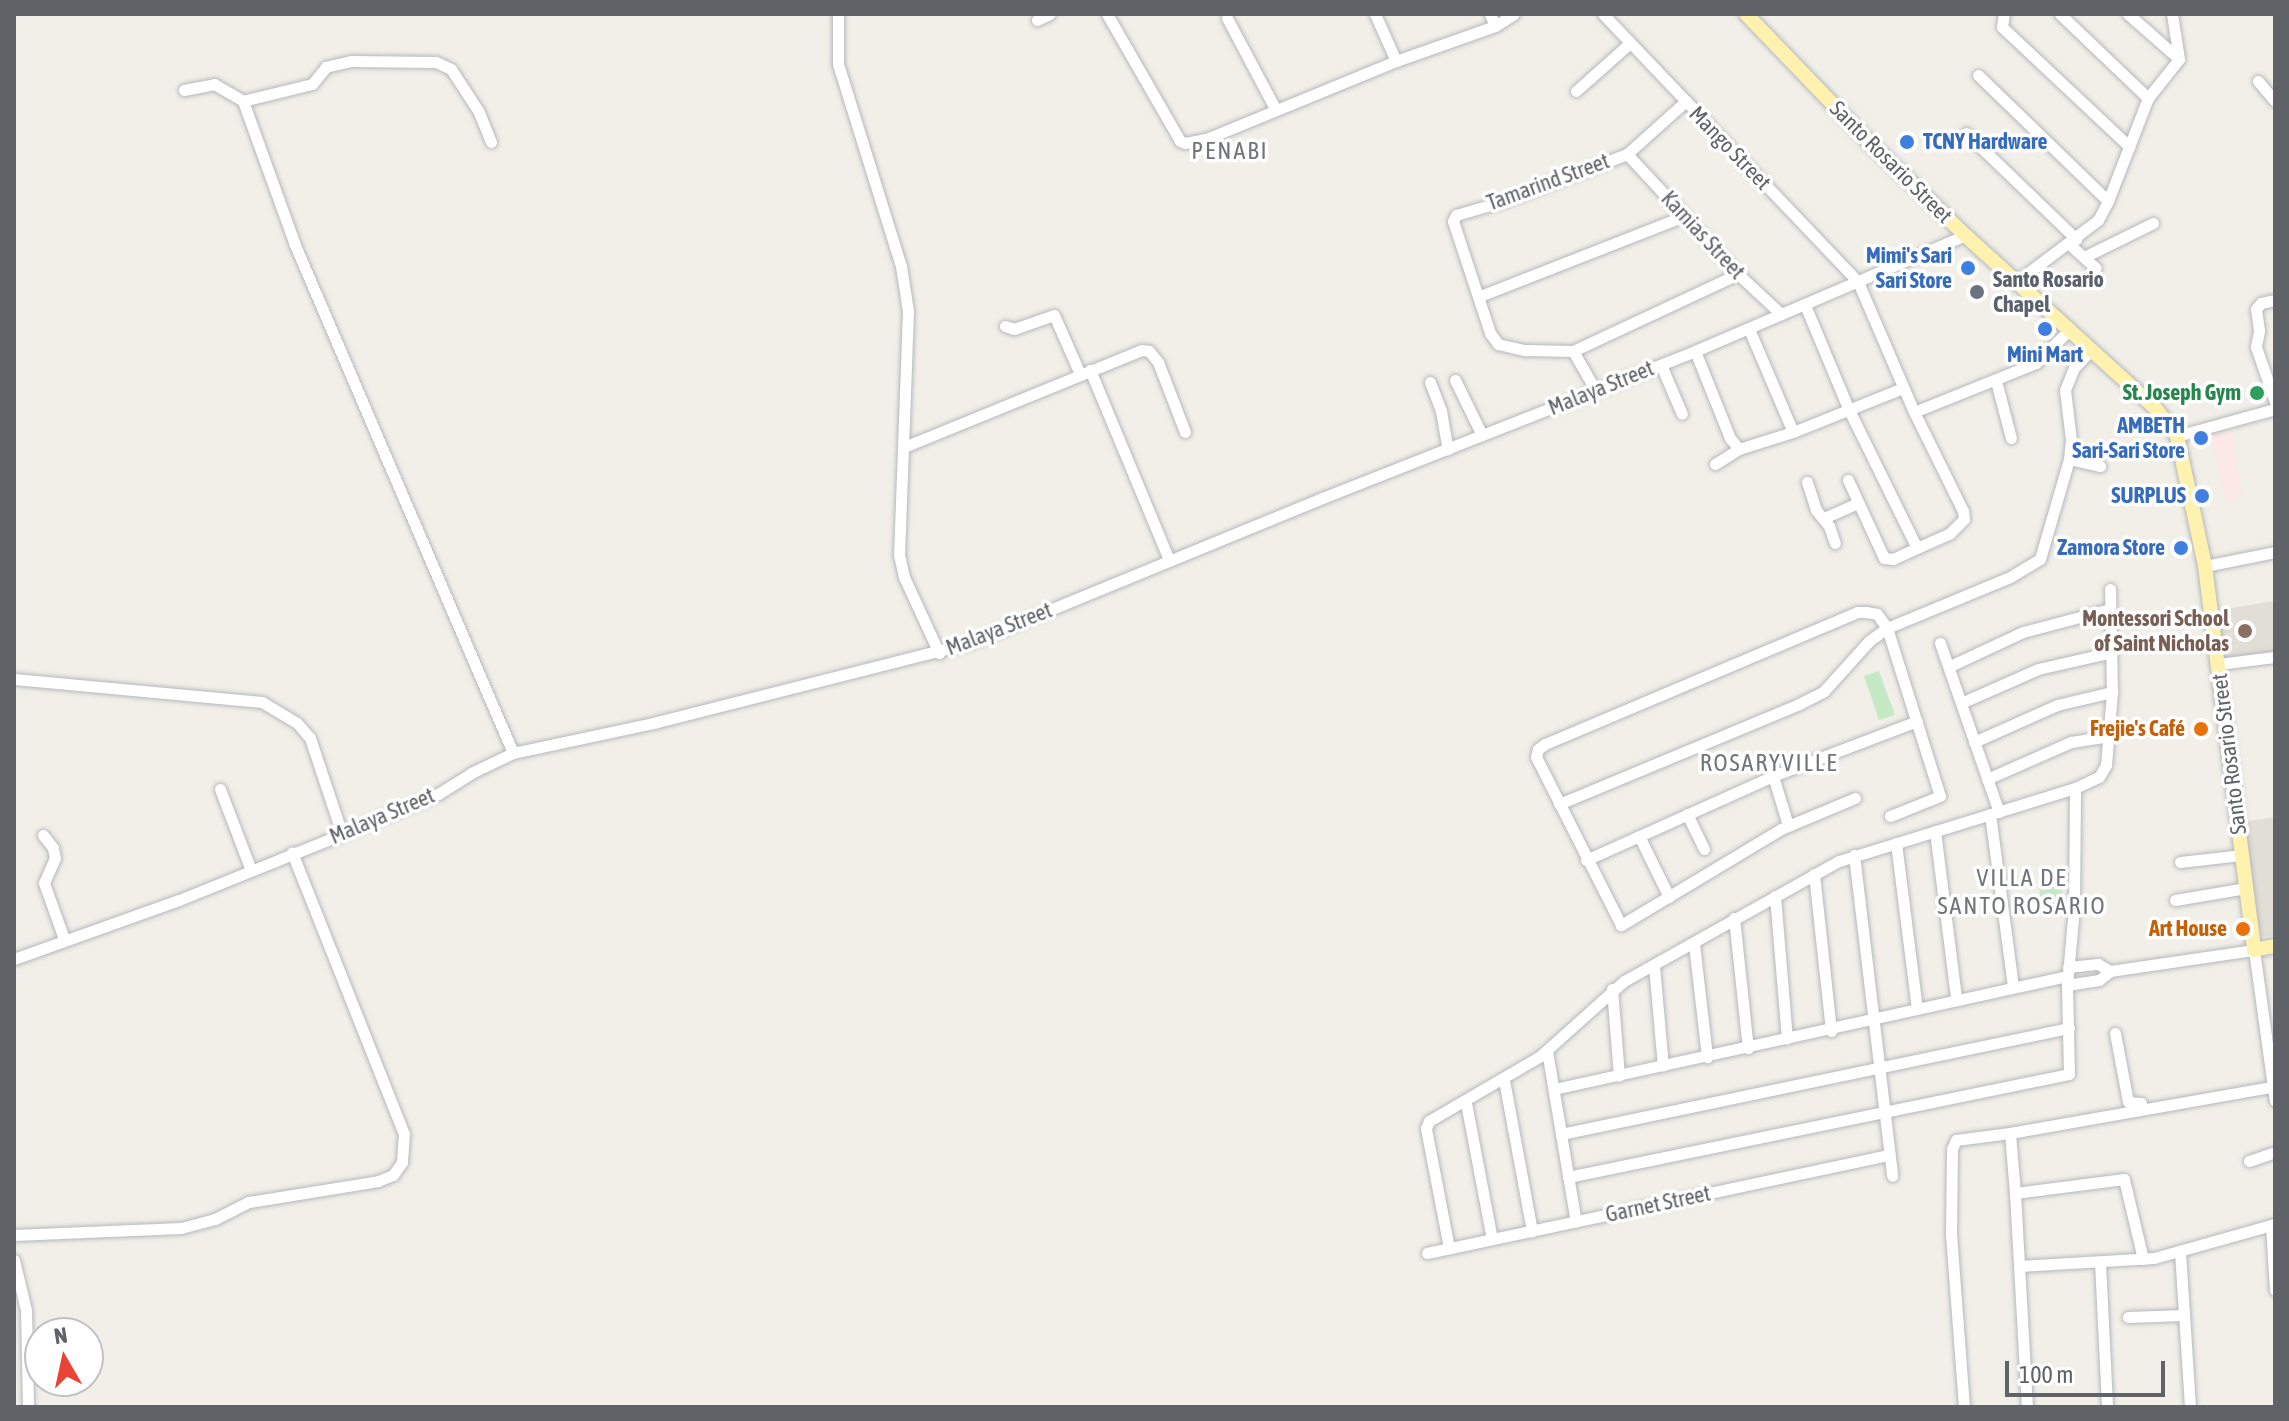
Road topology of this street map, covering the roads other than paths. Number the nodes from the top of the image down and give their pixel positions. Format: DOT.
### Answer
graph roads {
  1 [pos="838,14"];
  2 [pos="1050,14"];
  3 [pos="1107,14"];
  4 [pos="1375,14"];
  5 [pos="1490,14"];
  6 [pos="1514,14"];
  7 [pos="1603,14"];
  8 [pos="1746,14"];
  9 [pos="2004,14"];
  10 [pos="2060,14"];
  11 [pos="2128,14"];
  12 [pos="2172,14"];
  13 [pos="1227,18"];
  14 [pos="1037,20"];
  15 [pos="1495,26"];
  16 [pos="1630,43"];
  17 [pos="2179,59"];
  18 [pos="1396,61"];
  19 [pos="1978,75"];
  20 [pos="2258,81"];
  21 [pos="184,90"];
  22 [pos="1576,91"];
  23 [pos="2148,98"];
  24 [pos="243,101"];
  25 [pos="1686,101"];
  26 [pos="2275,101"];
  27 [pos="1276,110"];
  28 [pos="1966,133"];
  29 [pos="491,142"];
  30 [pos="2130,147"];
  31 [pos="1627,154"];
  32 [pos="2108,201"];
  33 [pos="1684,216"];
  34 [pos="2153,223"];
  35 [pos="1965,235"];
  36 [pos="2072,242"];
  37 [pos="2084,257"];
  38 [pos="2096,268"];
  39 [pos="1738,274"];
  40 [pos="1858,282"];
  41 [pos="2016,282"];
  42 [pos="1480,296"];
  43 [pos="2275,300"];
  44 [pos="1805,305"];
  45 [pos="1781,314"];
  46 [pos="1005,326"];
  47 [pos="1749,329"];
  48 [pos="2068,331"];
  49 [pos="1573,351"];
  50 [pos="1695,351"];
  51 [pos="2090,351"];
  52 [pos="1661,365"];
  53 [pos="1085,372"];
  54 [pos="1455,380"];
  55 [pos="1996,381"];
  56 [pos="1430,382"];
  57 [pos="1903,388"];
  58 [pos="1596,391"];
  59 [pos="2275,402"];
  60 [pos="2275,409"];
  61 [pos="1849,410"];
  62 [pos="1914,412"];
  63 [pos="1682,414"];
  64 [pos="1185,432"];
  65 [pos="1793,432"];
  66 [pos="1482,435"];
  67 [pos="2177,436"];
  68 [pos="2011,438"];
  69 [pos="904,447"];
  70 [pos="1448,449"];
  71 [pos="1739,449"];
  72 [pos="2069,459"];
  73 [pos="1715,464"];
  74 [pos="2100,466"];
  75 [pos="1848,480"];
  76 [pos="1807,482"];
  77 [pos="1858,503"];
  78 [pos="1824,518"];
  79 [pos="1835,543"];
  80 [pos="1917,548"];
  81 [pos="2275,552"];
  82 [pos="1169,560"];
  83 [pos="2205,566"];
  84 [pos="2110,589"];
  85 [pos="2110,609"];
  86 [pos="1887,628"];
  87 [pos="1940,643"];
  88 [pos="2112,652"];
  89 [pos="939,653"];
  90 [pos="2275,657"];
  91 [pos="2218,664"];
  92 [pos="1950,666"];
  93 [pos="14,679"];
  94 [pos="2112,692"];
  95 [pos="1961,703"];
  96 [pos="1917,721"];
  97 [pos="2108,736"];
  98 [pos="1974,742"];
  99 [pos="513,753"];
  100 [pos="1773,776"];
  101 [pos="1987,779"];
  102 [pos="2075,788"];
  103 [pos="220,789"];
  104 [pos="1855,798"];
  105 [pos="1559,804"];
  106 [pos="1994,813"];
  107 [pos="1687,814"];
  108 [pos="1890,816"];
  109 [pos="1788,825"];
  110 [pos="1935,831"];
  111 [pos="342,834"];
  112 [pos="43,835"];
  113 [pos="1639,836"];
  114 [pos="1896,843"];
  115 [pos="1704,849"];
  116 [pos="292,852"];
  117 [pos="1854,855"];
  118 [pos="2241,855"];
  119 [pos="1586,860"];
  120 [pos="2180,862"];
  121 [pos="251,870"];
  122 [pos="1814,874"];
  123 [pos="2246,888"];
  124 [pos="1775,896"];
  125 [pos="1669,897"];
  126 [pos="2175,900"];
  127 [pos="1734,918"];
  128 [pos="64,939"];
  129 [pos="1694,944"];
  130 [pos="2275,946"];
  131 [pos="2254,950"];
  132 [pos="14,959"];
  133 [pos="1654,966"];
  134 [pos="2110,971"];
  135 [pos="2068,976"];
  136 [pos="2013,986"];
  137 [pos="1612,989"];
  138 [pos="1956,998"];
  139 [pos="1917,1009"];
  140 [pos="1873,1020"];
  141 [pos="2069,1028"];
  142 [pos="1831,1031"];
  143 [pos="2115,1033"];
  144 [pos="1787,1038"];
  145 [pos="1748,1048"];
  146 [pos="1547,1051"];
  147 [pos="1707,1057"];
  148 [pos="1663,1066"];
  149 [pos="1878,1068"];
  150 [pos="1619,1076"];
  151 [pos="1504,1080"];
  152 [pos="1554,1089"];
  153 [pos="2273,1092"];
  154 [pos="1466,1103"];
  155 [pos="2151,1107"];
  156 [pos="1882,1111"];
  157 [pos="2010,1133"];
  158 [pos="1561,1134"];
  159 [pos="2275,1152"];
  160 [pos="1889,1155"];
  161 [pos="2249,1161"];
  162 [pos="1892,1176"];
  163 [pos="1568,1177"];
  164 [pos="2015,1193"];
  165 [pos="1576,1222"];
  166 [pos="2273,1224"];
  167 [pos="1532,1231"];
  168 [pos="14,1235"];
  169 [pos="1492,1239"];
  170 [pos="1449,1248"];
  171 [pos="2180,1252"];
  172 [pos="1427,1253"];
  173 [pos="2143,1259"];
  174 [pos="14,1260"];
  175 [pos="2100,1262"];
  176 [pos="2019,1266"];
  177 [pos="2275,1290"];
  178 [pos="2184,1315"];
  179 [pos="2128,1317"];
  180 [pos="28,1407"];
  181 [pos="1964,1407"];
  182 [pos="2027,1407"];
  183 [pos="2107,1407"];
  184 [pos="2190,1407"];
  1 -- 69 [label="street"];
  2 -- 14 [label="street"];
  3 -- 27 [label="street"];
  4 -- 18 [label="street"];
  5 -- 15 [label="street"];
  6 -- 15 [label="street"];
  7 -- 16 [label="street, Mango Street"];
  8 -- 35 [label="main road, Santo Rosario Street"];
  9 -- 30 [label="street"];
  10 -- 23 [label="street"];
  11 -- 17 [label="street"];
  12 -- 17 [label="street"];
  13 -- 27 [label="street"];
  15 -- 18 [label="street"];
  16 -- 22 [label="street"];
  16 -- 25 [label="street, Mango Street"];
  17 -- 23 [label="street"];
  18 -- 27 [label="street"];
  19 -- 32 [label="street"];
  20 -- 26 [label="street"];
  21 -- 24 [label="street"];
  23 -- 30 [label="street"];
  24 -- 29 [label="street"];
  24 -- 99 [label="street"];
  25 -- 31 [label="street, Tamarind Street"];
  25 -- 40 [label="street, Mango Street"];
  28 -- 36 [label="street"];
  30 -- 32 [label="street"];
  31 -- 33 [label="street, Kamias Street"];
  31 -- 42 [label="street, Tamarind Street"];
  32 -- 36 [label="street"];
  33 -- 39 [label="street, Kamias Street"];
  33 -- 42 [label="street"];
  34 -- 37 [label="street"];
  35 -- 40 [label="street, Malaya Street"];
  35 -- 41 [label="main road, Santo Rosario Street"];
  36 -- 37 [label="street"];
  36 -- 41 [label="street"];
  37 -- 38 [label="street"];
  39 -- 45 [label="street, Kamias Street"];
  39 -- 49 [label="street"];
  40 -- 44 [label="street, Malaya Street"];
  40 -- 57 [label="street"];
  41 -- 48 [label="main road, Santo Rosario Street"];
  42 -- 49 [label="street"];
  43 -- 59 [label="street"];
  44 -- 45 [label="street, Malaya Street"];
  44 -- 61 [label="street"];
  45 -- 47 [label="street, Malaya Street"];
  46 -- 53 [label="street"];
  47 -- 50 [label="street, Malaya Street"];
  47 -- 65 [label="street"];
  48 -- 51 [label="main road, Santo Rosario Street"];
  48 -- 55 [label="street"];
  49 -- 58 [label="street"];
  50 -- 52 [label="street, Malaya Street"];
  50 -- 71 [label="street"];
  51 -- 67 [label="main road, Santo Rosario Street"];
  51 -- 72 [label="street"];
  52 -- 58 [label="street, Malaya Street"];
  52 -- 63 [label="street"];
  53 -- 64 [label="street"];
  53 -- 69 [label="street"];
  53 -- 82 [label="street"];
  54 -- 66 [label="street"];
  55 -- 62 [label="street"];
  55 -- 68 [label="street"];
  56 -- 70 [label="street"];
  57 -- 61 [label="street"];
  57 -- 62 [label="street"];
  58 -- 66 [label="street, Malaya Street"];
  60 -- 67 [label="street"];
  61 -- 65 [label="street"];
  61 -- 80 [label="street"];
  62 -- 80 [label="street"];
  65 -- 71 [label="street"];
  66 -- 70 [label="street, Malaya Street"];
  67 -- 83 [label="main road, Santo Rosario Street"];
  69 -- 89 [label="street"];
  70 -- 82 [label="street, Malaya Street"];
  71 -- 73 [label="street"];
  72 -- 74 [label="street"];
  72 -- 86 [label="street"];
  75 -- 77 [label="street"];
  76 -- 78 [label="street"];
  77 -- 78 [label="street"];
  77 -- 80 [label="street"];
  78 -- 79 [label="street"];
  81 -- 83 [label="street"];
  82 -- 89 [label="street, Malaya Street"];
  83 -- 91 [label="main road, Santo Rosario Street"];
  84 -- 85 [label="street"];
  85 -- 88 [label="street"];
  85 -- 92 [label="street"];
  86 -- 96 [label="street"];
  86 -- 105 [label="street"];
  86 -- 105 [label="street"];
  87 -- 92 [label="street"];
  88 -- 94 [label="street"];
  88 -- 95 [label="street"];
  89 -- 99 [label="street, Malaya Street"];
  90 -- 91 [label="street"];
  91 -- 118 [label="main road, Santo Rosario Street"];
  92 -- 95 [label="street"];
  93 -- 111 [label="street"];
  94 -- 97 [label="street"];
  94 -- 98 [label="street"];
  95 -- 98 [label="street"];
  96 -- 100 [label="street"];
  96 -- 108 [label="street"];
  97 -- 101 [label="street"];
  97 -- 102 [label="street"];
  98 -- 101 [label="street"];
  99 -- 111 [label="street, Malaya Street"];
  100 -- 107 [label="street"];
  100 -- 109 [label="street"];
  101 -- 106 [label="street"];
  102 -- 106 [label="street"];
  102 -- 135 [label="street"];
  103 -- 121 [label="street"];
  104 -- 109 [label="street"];
  105 -- 119 [label="street"];
  106 -- 110 [label="street"];
  106 -- 136 [label="street"];
  107 -- 113 [label="street"];
  107 -- 115 [label="street"];
  109 -- 125 [label="street"];
  110 -- 114 [label="street"];
  110 -- 138 [label="street"];
  111 -- 116 [label="street, Malaya Street"];
  112 -- 128 [label="street"];
  113 -- 119 [label="street"];
  113 -- 125 [label="street"];
  114 -- 117 [label="street"];
  114 -- 139 [label="street"];
  116 -- 121 [label="street, Malaya Street"];
  116 -- 168 [label="street"];
  117 -- 122 [label="street"];
  117 -- 140 [label="street"];
  118 -- 120 [label="street"];
  118 -- 123 [label="main road, Santo Rosario Street"];
  119 -- 125 [label="street"];
  121 -- 128 [label="street, Malaya Street"];
  122 -- 124 [label="street"];
  122 -- 142 [label="street"];
  123 -- 126 [label="street"];
  123 -- 131 [label="main road, Santo Rosario Street"];
  124 -- 127 [label="street"];
  124 -- 144 [label="street"];
  127 -- 129 [label="street"];
  127 -- 145 [label="street"];
  128 -- 132 [label="street, Malaya Street"];
  129 -- 133 [label="street"];
  129 -- 147 [label="street"];
  130 -- 131 [label="main road"];
  131 -- 134 [label="street"];
  131 -- 153 [label="street, Santo Rosario Street"];
  133 -- 137 [label="street"];
  133 -- 148 [label="street"];
  134 -- 135 [label="street"];
  134 -- 135 [label="street"];
  135 -- 136 [label="street"];
  135 -- 141 [label="street"];
  136 -- 138 [label="street"];
  137 -- 146 [label="street"];
  137 -- 150 [label="street"];
  138 -- 139 [label="street"];
  139 -- 140 [label="street"];
  140 -- 142 [label="street"];
  140 -- 149 [label="street"];
  141 -- 149 [label="street"];
  141 -- 156 [label="street"];
  142 -- 144 [label="street"];
  143 -- 155 [label="street"];
  144 -- 145 [label="street"];
  145 -- 147 [label="street"];
  146 -- 151 [label="street"];
  146 -- 152 [label="street"];
  147 -- 148 [label="street"];
  148 -- 150 [label="street"];
  149 -- 156 [label="street"];
  149 -- 158 [label="street"];
  150 -- 152 [label="street"];
  151 -- 154 [label="street"];
  151 -- 167 [label="street"];
  152 -- 158 [label="street"];
  153 -- 155 [label="street"];
  154 -- 169 [label="street"];
  154 -- 170 [label="street"];
  155 -- 157 [label="street"];
  156 -- 160 [label="street"];
  156 -- 163 [label="street"];
  157 -- 164 [label="street"];
  157 -- 181 [label="street"];
  158 -- 163 [label="street"];
  159 -- 161 [label="street"];
  160 -- 162 [label="street"];
  160 -- 165 [label="street, Garnet Street"];
  163 -- 165 [label="street"];
  164 -- 173 [label="street"];
  164 -- 176 [label="street"];
  165 -- 167 [label="street, Garnet Street"];
  166 -- 171 [label="street"];
  166 -- 177 [label="street"];
  167 -- 169 [label="street, Garnet Street"];
  169 -- 170 [label="street, Garnet Street"];
  170 -- 172 [label="street, Garnet Street"];
  171 -- 173 [label="street"];
  171 -- 178 [label="street"];
  173 -- 175 [label="street"];
  174 -- 180 [label="street"];
  175 -- 176 [label="street"];
  175 -- 183 [label="street"];
  176 -- 182 [label="street"];
  178 -- 179 [label="street"];
  178 -- 184 [label="street"];
}
